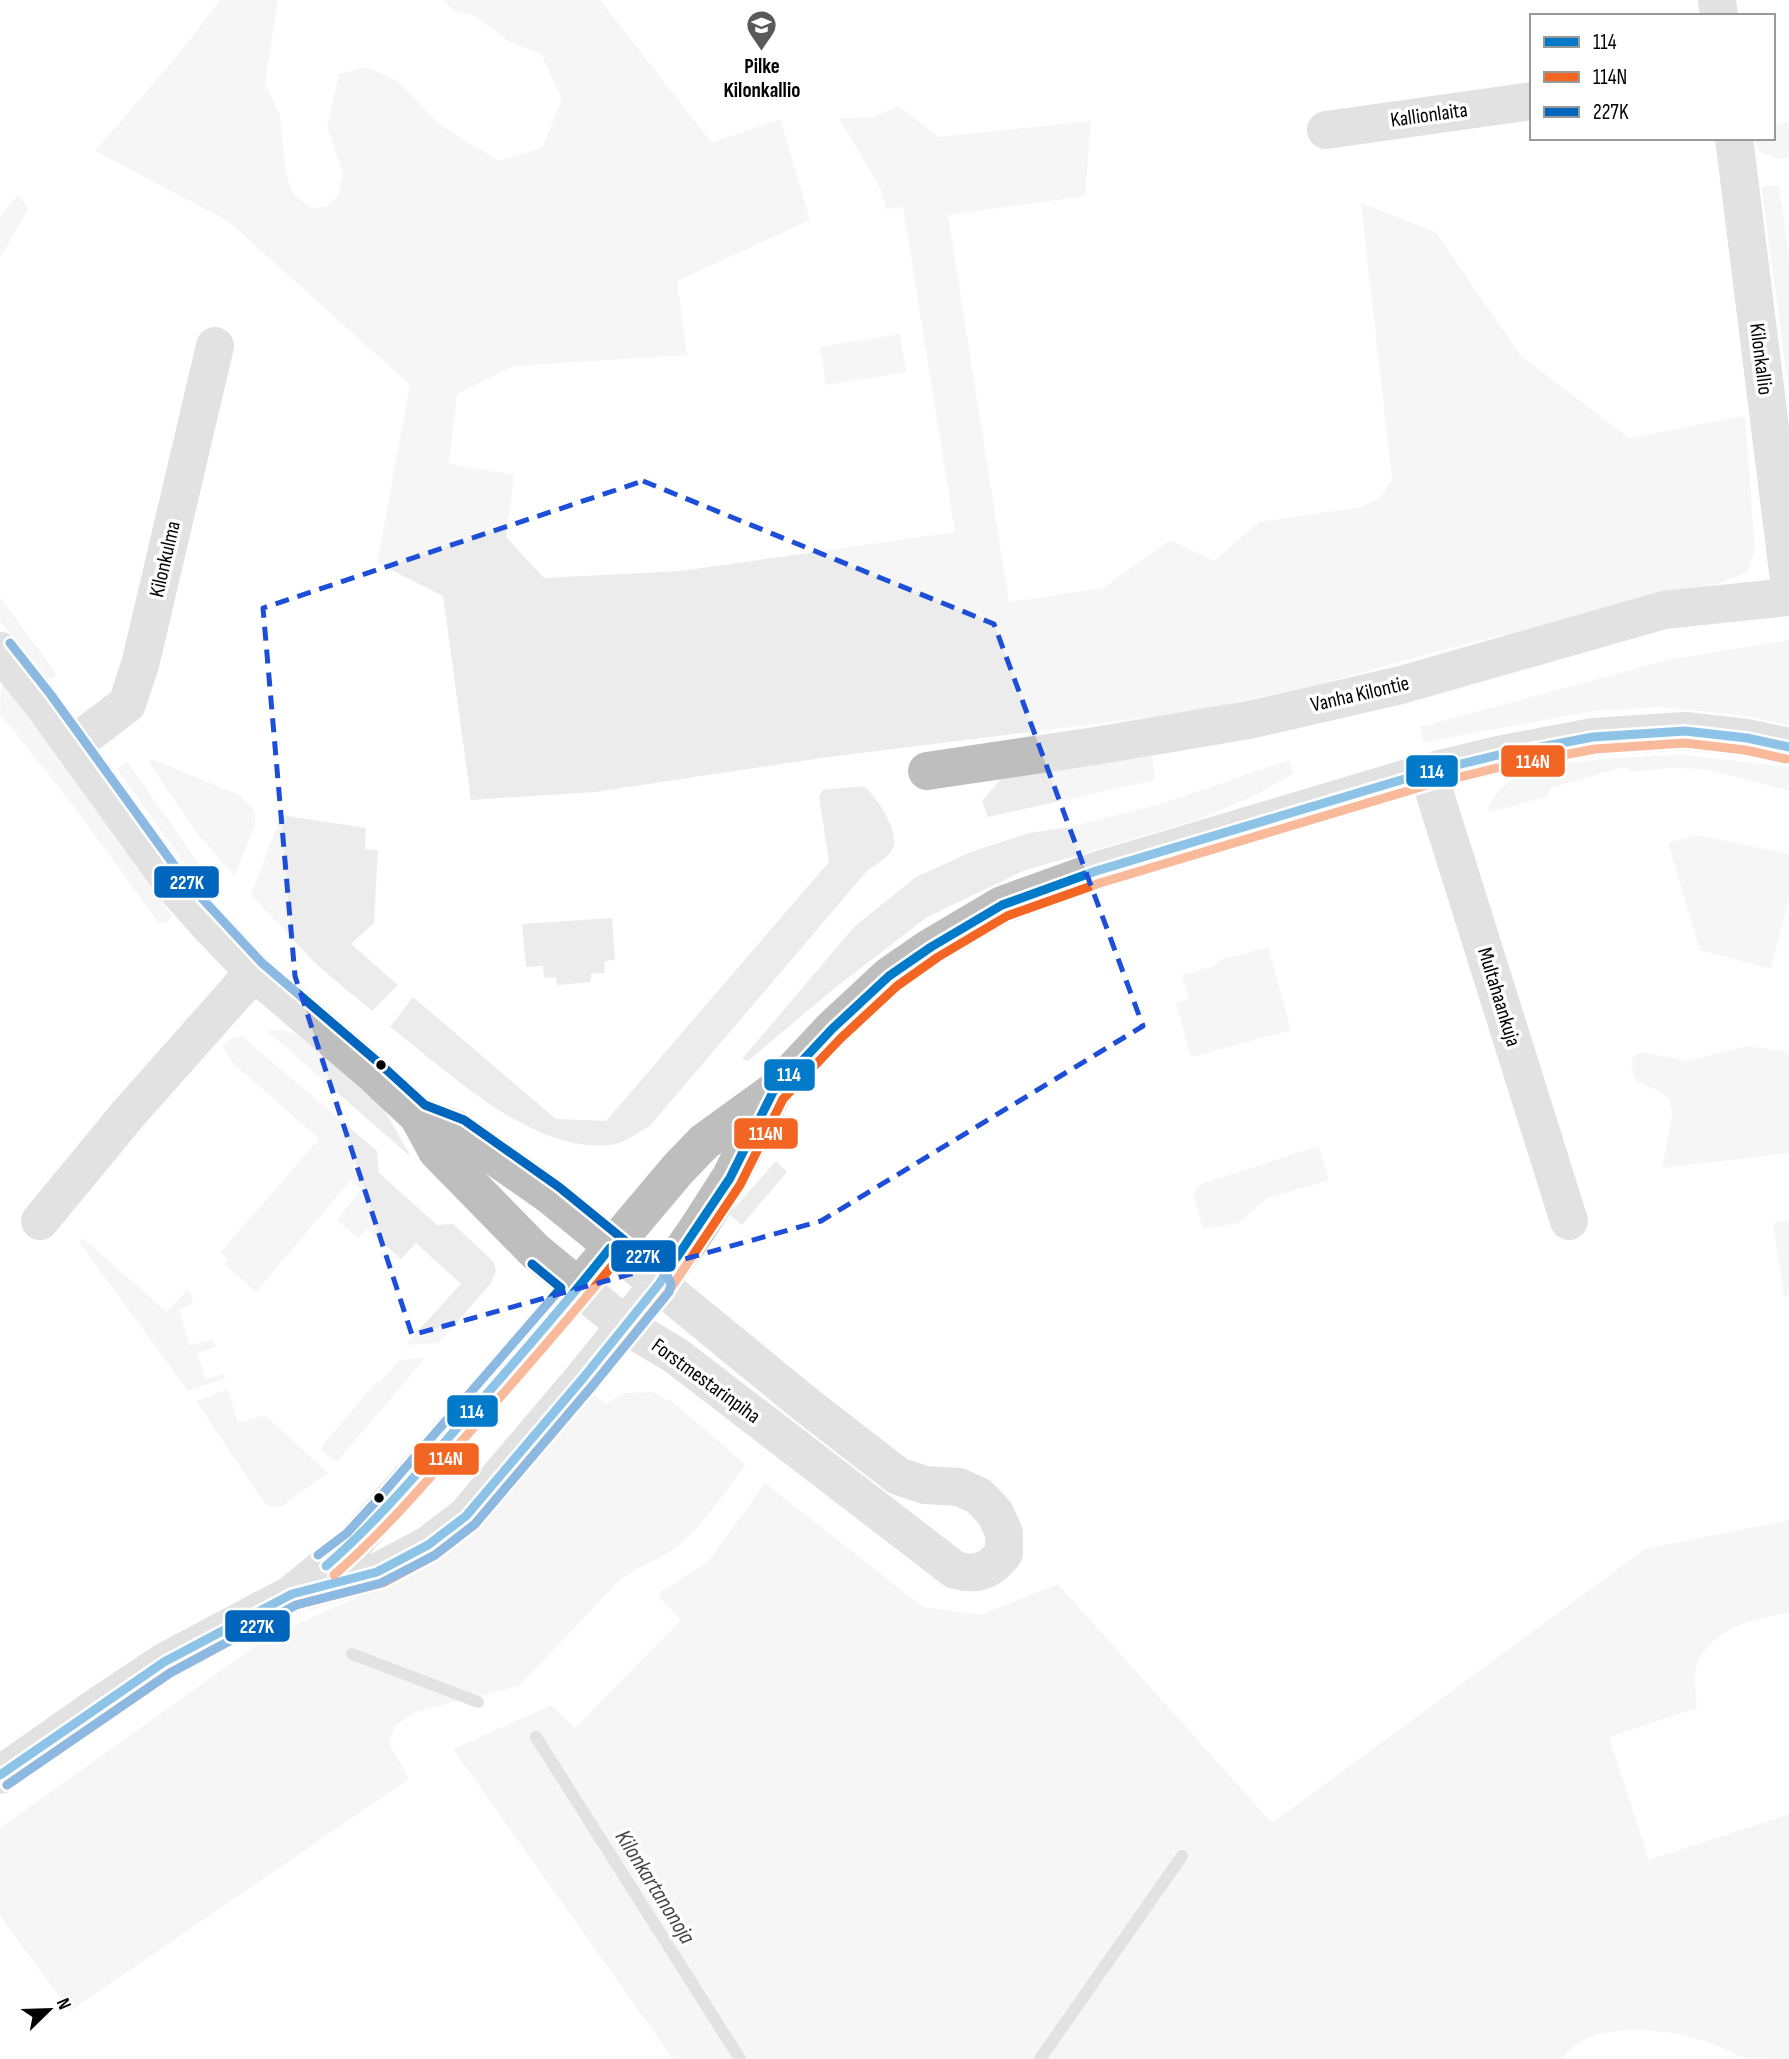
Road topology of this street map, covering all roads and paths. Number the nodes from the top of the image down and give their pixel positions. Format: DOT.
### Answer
graph roads {
  1 [pos="1530,101"];
  2 [pos="1326,130"];
  3 [pos="1734,140"];
  4 [pos="215,346"];
  5 [pos="1789,580"];
  6 [pos="1789,597"];
  7 [pos="0,651"];
  8 [pos="73,745"];
  9 [pos="1789,747"];
  10 [pos="926,771"];
  11 [pos="1428,772"];
  12 [pos="254,972"];
  13 [pos="773,1092"];
  14 [pos="418,1116"];
  15 [pos="40,1221"];
  16 [pos="1569,1221"];
  17 [pos="612,1246"];
  18 [pos="659,1284"];
  19 [pos="579,1287"];
  20 [pos="626,1326"];
  21 [pos="805,1404"];
  22 [pos="785,1438"];
  23 [pos="898,1476"];
  24 [pos="875,1508"];
  25 [pos="292,1594"];
  26 [pos="0,1775"];
  1 -- 2 [label="street, Kallionlaita"];
  3 -- 5 [label="street, Kilonkallio"];
  4 -- 8 [label="street, Kilonkulma"];
  6 -- 10 [label="street, Vanha Kilontie"];
  7 -- 8 [label="street"];
  8 -- 12 [label="street"];
  9 -- 11 [label="street"];
  11 -- 13 [label="street"];
  11 -- 16 [label="street, Multahaankuja"];
  12 -- 14 [label="street"];
  12 -- 15 [label="street"];
  13 -- 17 [label="street"];
  13 -- 18 [label="street"];
  14 -- 17 [label="street, Forstmestarinpiha"];
  14 -- 19 [label="street, Forstmestarinpiha"];
  17 -- 18 [label="street, Forstmestarinpiha"];
  17 -- 19 [label="street"];
  18 -- 20 [label="street"];
  18 -- 21 [label="street, Forstmestarinpiha"];
  19 -- 20 [label="street, Forstmestarinpiha"];
  19 -- 25 [label="street"];
  20 -- 22 [label="street, Forstmestarinpiha"];
  20 -- 25 [label="street"];
  21 -- 22 [label="street"];
  21 -- 23 [label="street, Forstmestarinpiha"];
  22 -- 24 [label="street, Forstmestarinpiha"];
  23 -- 24 [label="street"];
  23 -- 24 [label="street, Forstmestarinpiha"];
  25 -- 26 [label="street"];
}
